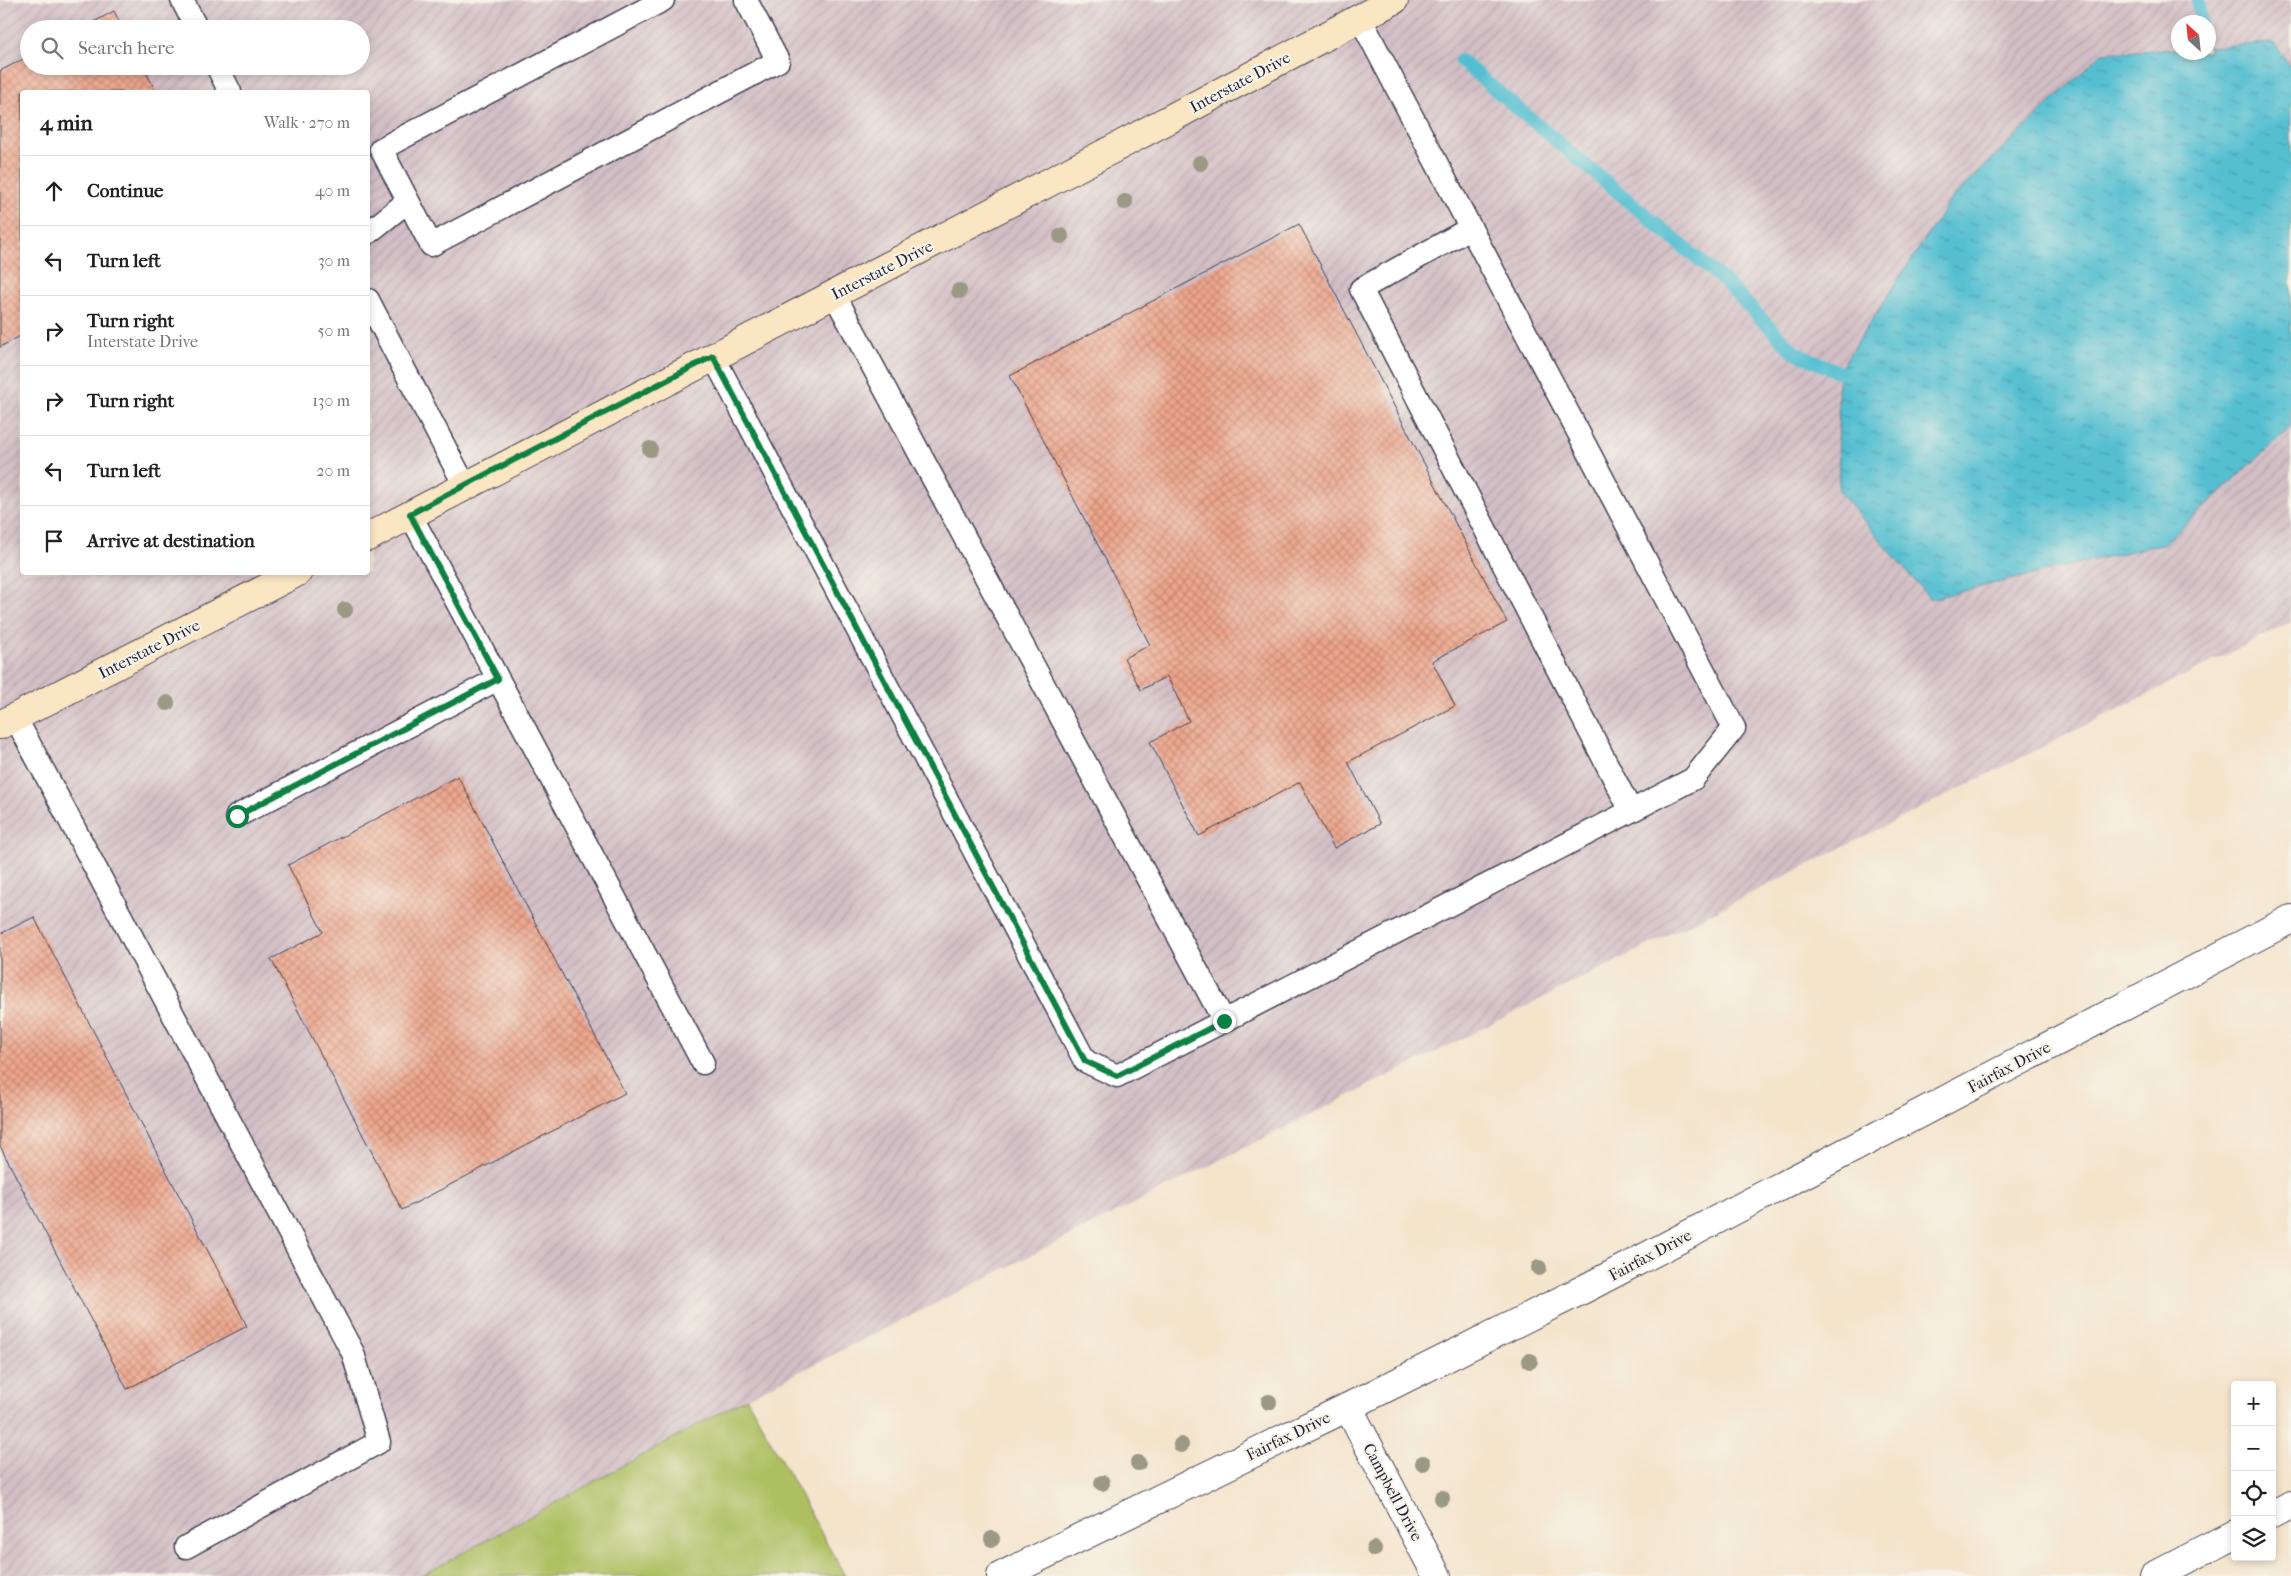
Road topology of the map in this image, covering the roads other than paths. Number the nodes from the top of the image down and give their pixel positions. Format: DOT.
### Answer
graph roads {
  1 [pos="182,0"];
  2 [pos="663,0"];
  3 [pos="746,0"];
  4 [pos="1377,6"];
  5 [pos="192,20"];
  6 [pos="222,75"];
  7 [pos="229,90"];
  8 [pos="408,201"];
  9 [pos="1471,228"];
  10 [pos="370,231"];
  11 [pos="834,294"];
  12 [pos="370,304"];
  13 [pos="713,356"];
  14 [pos="465,486"];
  15 [pos="410,514"];
  16 [pos="370,535"];
  17 [pos="292,575"];
  18 [pos="498,679"];
  19 [pos="8,722"];
  20 [pos="1631,811"];
  21 [pos="237,816"];
  22 [pos="2291,918"];
  23 [pos="1224,1021"];
  24 [pos="703,1063"];
  25 [pos="1348,1407"];
  26 [pos="2291,1505"];
  27 [pos="2276,1513"];
  28 [pos="2231,1536"];
  29 [pos="186,1546"];
  30 [pos="1001,1576"];
  31 [pos="1437,1576"];
  32 [pos="2154,1576"];
  1 -- 5 [label="lane"];
  2 -- 8 [label="lane"];
  3 -- 8 [label="lane"];
  4 -- 9 [label="lane"];
  4 -- 11 [label="main road, Interstate Drive"];
  6 -- 7 [label="lane"];
  8 -- 10 [label="lane"];
  9 -- 20 [label="lane"];
  9 -- 20 [label="lane"];
  11 -- 13 [label="main road, Interstate Drive"];
  11 -- 23 [label="lane"];
  12 -- 14 [label="lane"];
  13 -- 14 [label="main road, Interstate Drive"];
  13 -- 23 [label="lane"];
  14 -- 15 [label="main road, Interstate Drive"];
  15 -- 16 [label="main road, Interstate Drive"];
  15 -- 18 [label="lane"];
  17 -- 19 [label="main road, Interstate Drive"];
  18 -- 21 [label="lane"];
  18 -- 24 [label="lane"];
  19 -- 29 [label="lane"];
  20 -- 23 [label="lane"];
  22 -- 25 [label="street, Fairfax Drive"];
  25 -- 30 [label="street, Fairfax Drive"];
  25 -- 31 [label="street, Campbell Drive"];
  26 -- 27 [label="street"];
  28 -- 32 [label="street"];
}
